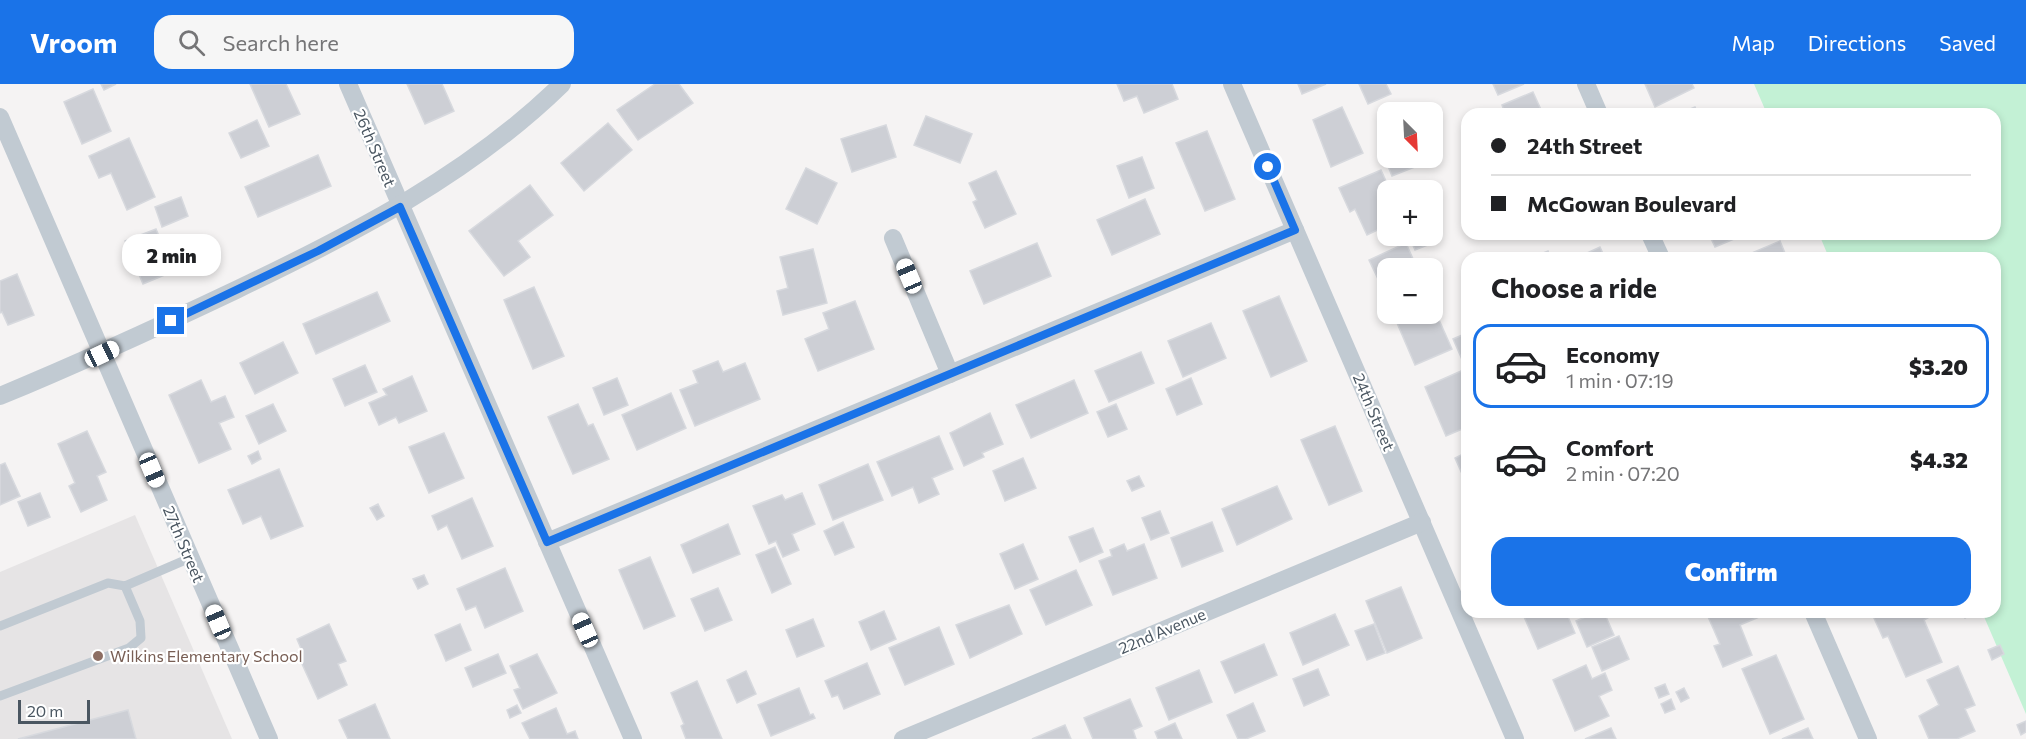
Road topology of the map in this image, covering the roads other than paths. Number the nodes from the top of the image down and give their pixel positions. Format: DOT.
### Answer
graph roads {
  1 [pos="348,84"];
  2 [pos="562,84"];
  3 [pos="1232,84"];
  4 [pos="1586,84"];
  5 [pos="1596,108"];
  6 [pos="0,117"];
  7 [pos="400,207"];
  8 [pos="1295,230"];
  9 [pos="893,238"];
  10 [pos="102,354"];
  11 [pos="950,374"];
  12 [pos="0,396"];
  13 [pos="1422,522"];
  14 [pos="547,542"];
  15 [pos="190,558"];
  16 [pos="125,586"];
  17 [pos="1461,613"];
  18 [pos="1463,618"];
  19 [pos="1816,618"];
  20 [pos="0,626"];
  21 [pos="0,696"];
  22 [pos="269,739"];
  23 [pos="633,739"];
  24 [pos="903,739"];
  25 [pos="1515,739"];
  26 [pos="1868,739"];
  1 -- 7 [label="street, 26th Street"];
  2 -- 7 [label="street"];
  3 -- 8 [label="street, 24th Street"];
  4 -- 5 [label="street"];
  6 -- 10 [label="street, 27th Street"];
  7 -- 10 [label="street"];
  7 -- 14 [label="street, 26th Street"];
  8 -- 11 [label="street"];
  8 -- 13 [label="street, 24th Street"];
  9 -- 11 [label="street"];
  10 -- 12 [label="street"];
  10 -- 15 [label="street, 27th Street"];
  11 -- 14 [label="street"];
  13 -- 17 [label="street, 24th Street"];
  13 -- 24 [label="street, 22nd Avenue"];
  14 -- 23 [label="street, 26th Street"];
  15 -- 16 [label="lane"];
  15 -- 22 [label="street, 27th Street"];
  16 -- 20 [label="lane"];
  16 -- 21 [label="lane"];
  18 -- 25 [label="street, 24th Street"];
  19 -- 26 [label="street"];
}
